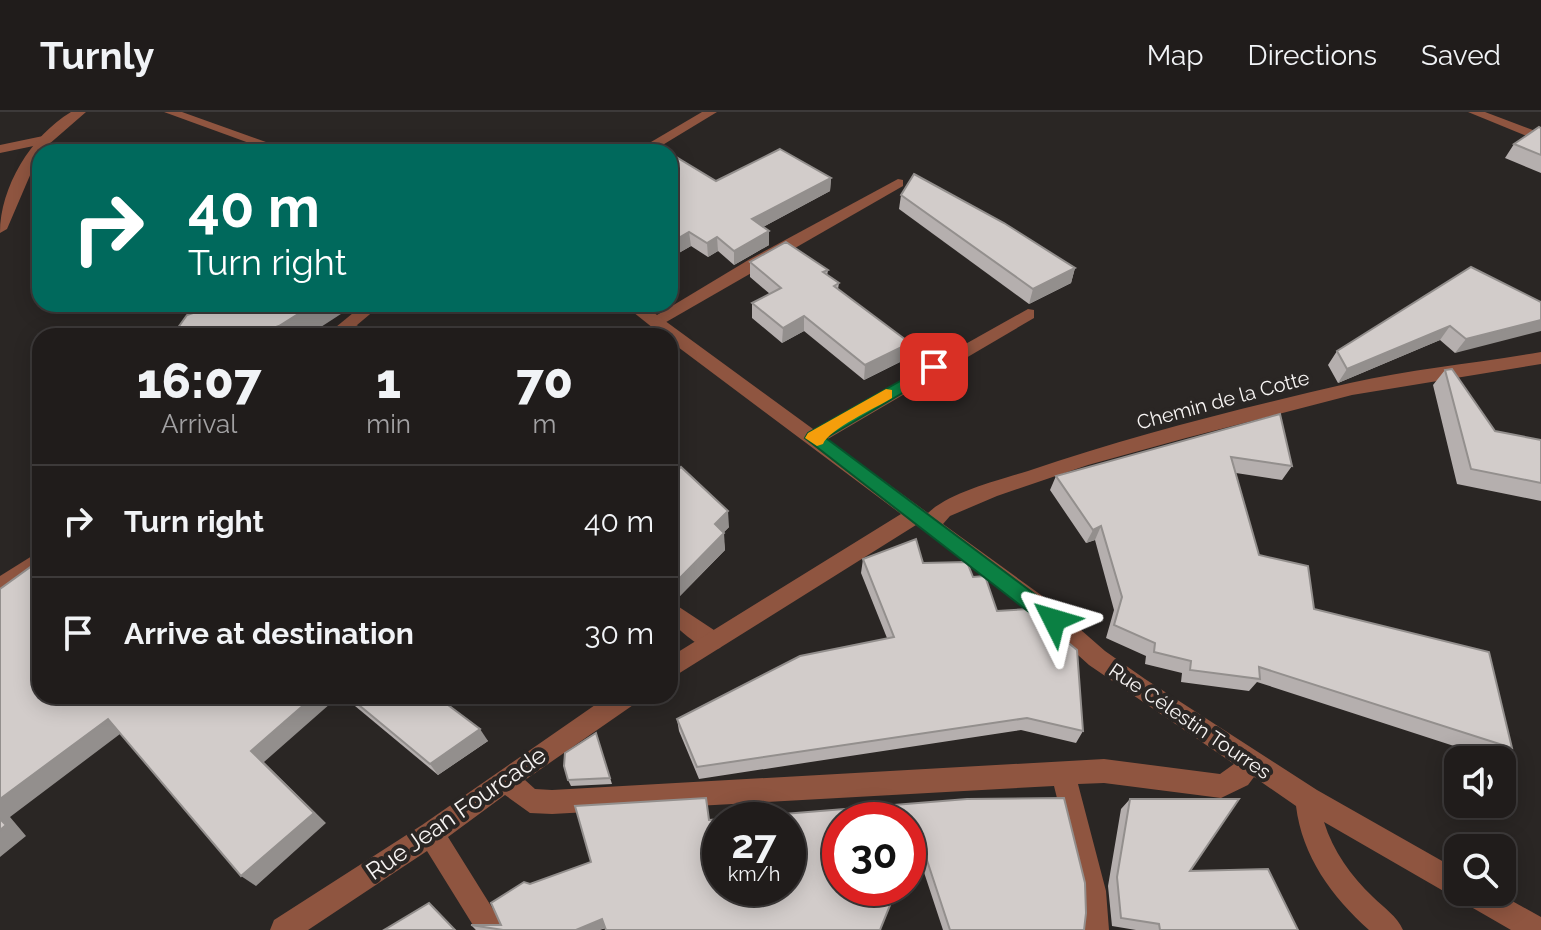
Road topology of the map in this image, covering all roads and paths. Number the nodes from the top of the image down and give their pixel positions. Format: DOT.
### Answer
graph roads {
  1 [pos="80,112"];
  2 [pos="170,112"];
  3 [pos="711,112"];
  4 [pos="1474,112"];
  5 [pos="1541,138"];
  6 [pos="43,140"];
  7 [pos="41,144"];
  8 [pos="264,144"];
  9 [pos="655,144"];
  10 [pos="0,149"];
  11 [pos="32,158"];
  12 [pos="898,183"];
  13 [pos="0,229"];
  14 [pos="678,308"];
  15 [pos="364,312"];
  16 [pos="642,312"];
  17 [pos="671,312"];
  18 [pos="1028,314"];
  19 [pos="655,321"];
  20 [pos="344,328"];
  21 [pos="665,328"];
  22 [pos="678,338"];
  23 [pos="1541,358"];
  24 [pos="814,438"];
  25 [pos="923,520"];
  26 [pos="32,565"];
  27 [pos="0,588"];
  28 [pos="678,616"];
  29 [pos="712,641"];
  30 [pos="678,664"];
  31 [pos="616,704"];
  32 [pos="1251,762"];
  33 [pos="1063,774"];
  34 [pos="506,780"];
  35 [pos="1308,799"];
  36 [pos="431,834"];
  37 [pos="1444,877"];
  38 [pos="1495,906"];
  39 [pos="284,930"];
  40 [pos="492,930"];
  41 [pos="1095,930"];
  42 [pos="1389,930"];
  43 [pos="1537,930"];
  1 -- 6 [label="street"];
  2 -- 8 [label="street"];
  3 -- 9 [label="street"];
  4 -- 5 [label="street"];
  6 -- 7 [label="street"];
  6 -- 10 [label="street"];
  11 -- 13 [label="street"];
  12 -- 14 [label="street"];
  15 -- 20 [label="street"];
  16 -- 19 [label="street, Rue Célestin Tourres"];
  17 -- 19 [label="street"];
  18 -- 24 [label="street"];
  19 -- 21 [label="street, Rue Célestin Tourres"];
  22 -- 24 [label="street, Rue Célestin Tourres"];
  23 -- 25 [label="street, Chemin de la Cotte"];
  24 -- 25 [label="street, Rue Célestin Tourres"];
  25 -- 29 [label="street"];
  25 -- 32 [label="street, Rue Célestin Tourres"];
  26 -- 27 [label="street"];
  28 -- 29 [label="street"];
  29 -- 30 [label="street"];
  31 -- 34 [label="street, Rue Jean Fourcade"];
  32 -- 33 [label="street"];
  32 -- 35 [label="street, Rue Célestin Tourres"];
  33 -- 34 [label="street"];
  33 -- 41 [label="street"];
  34 -- 36 [label="street, Rue Jean Fourcade"];
  35 -- 37 [label="street, Rue Célestin Tourres"];
  35 -- 42 [label="street"];
  36 -- 39 [label="street, Rue Jean Fourcade"];
  36 -- 40 [label="street"];
  38 -- 43 [label="street"];
}
